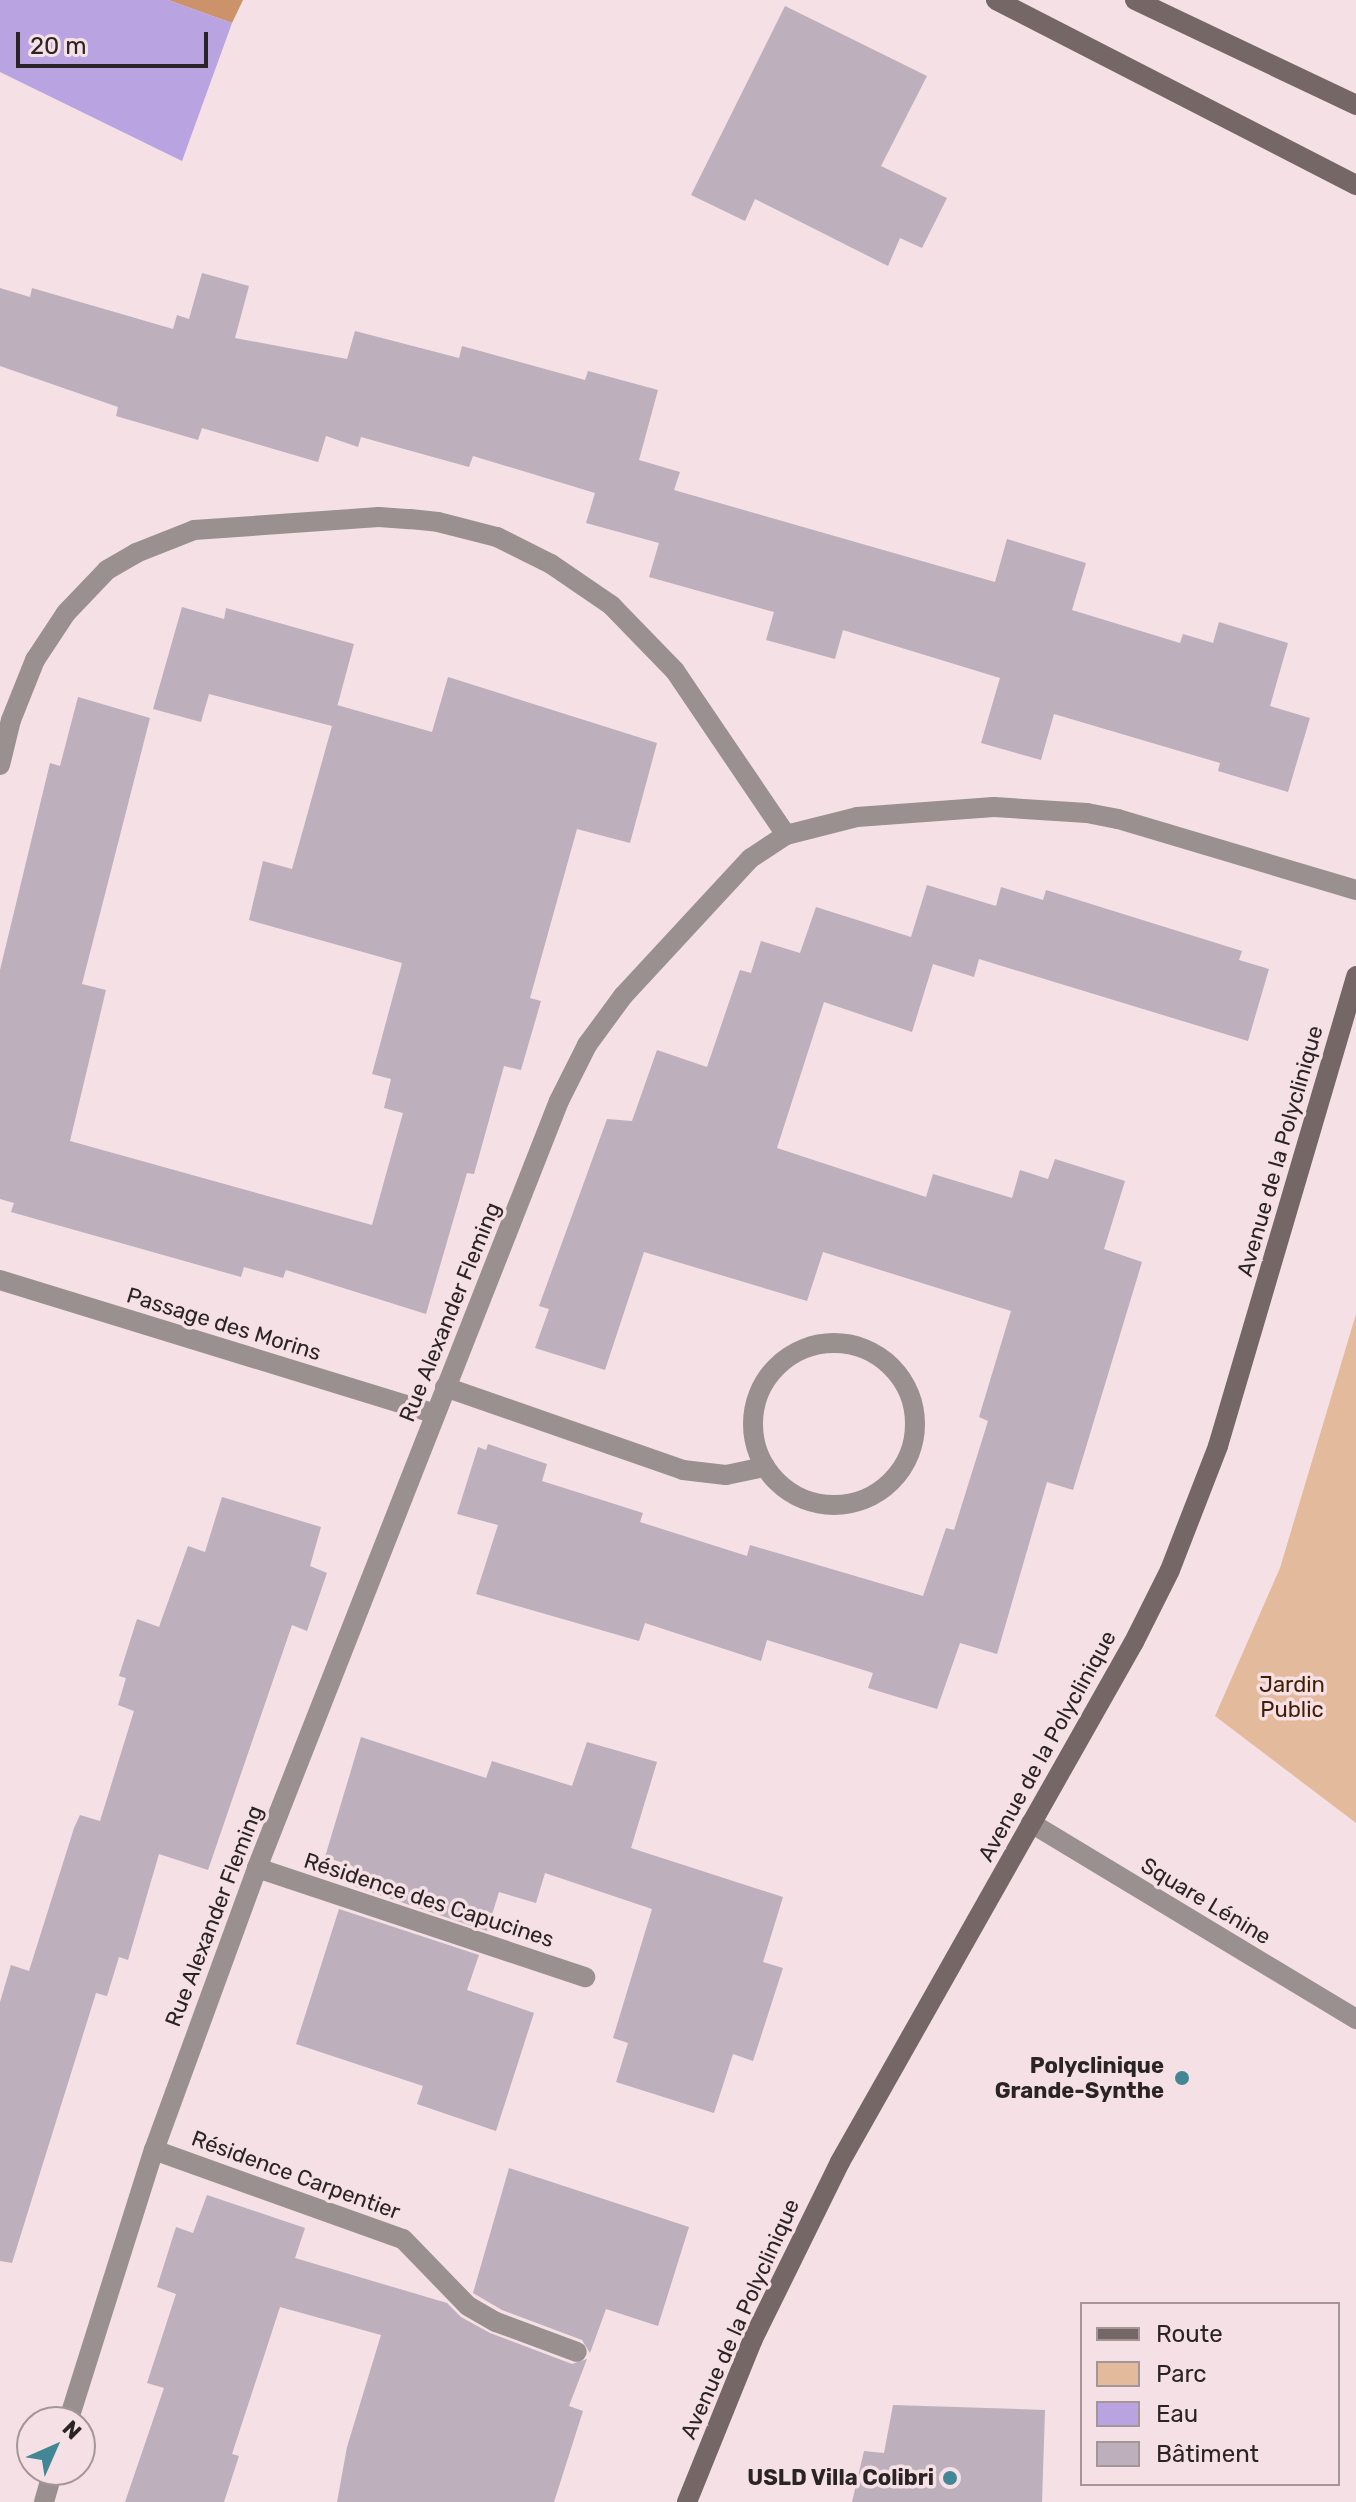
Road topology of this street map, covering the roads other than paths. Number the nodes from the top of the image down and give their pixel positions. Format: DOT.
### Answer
graph roads {
  1 [pos="996,0"];
  2 [pos="1135,0"];
  3 [pos="1356,105"];
  4 [pos="1356,185"];
  5 [pos="0,765"];
  6 [pos="786,835"];
  7 [pos="1356,890"];
  8 [pos="1356,976"];
  9 [pos="0,1280"];
  10 [pos="445,1387"];
  11 [pos="435,1414"];
  12 [pos="765,1467"];
  13 [pos="1031,1823"];
  14 [pos="257,1868"];
  15 [pos="585,1977"];
  16 [pos="1356,2019"];
  17 [pos="154,2150"];
  18 [pos="577,2352"];
  19 [pos="73,2406"];
  20 [pos="687,2502"];
  1 -- 4 [label="street"];
  2 -- 3 [label="street"];
  5 -- 6 [label="street"];
  6 -- 7 [label="street, Rue Alexander Fleming"];
  6 -- 10 [label="street, Rue Alexander Fleming"];
  8 -- 13 [label="street, Avenue de la Polyclinique"];
  9 -- 11 [label="street, Passage des Morins"];
  10 -- 11 [label="street, Rue Alexander Fleming"];
  10 -- 12 [label="street"];
  11 -- 14 [label="street, Rue Alexander Fleming"];
  12 -- 12 [label="street"];
  13 -- 16 [label="street, Square Lénine"];
  13 -- 20 [label="street, Avenue de la Polyclinique"];
  14 -- 15 [label="street, Résidence des Capucines"];
  14 -- 17 [label="street, Rue Alexander Fleming"];
  17 -- 18 [label="street, Résidence Carpentier"];
  17 -- 19 [label="street, Rue Alexander Fleming"];
}
